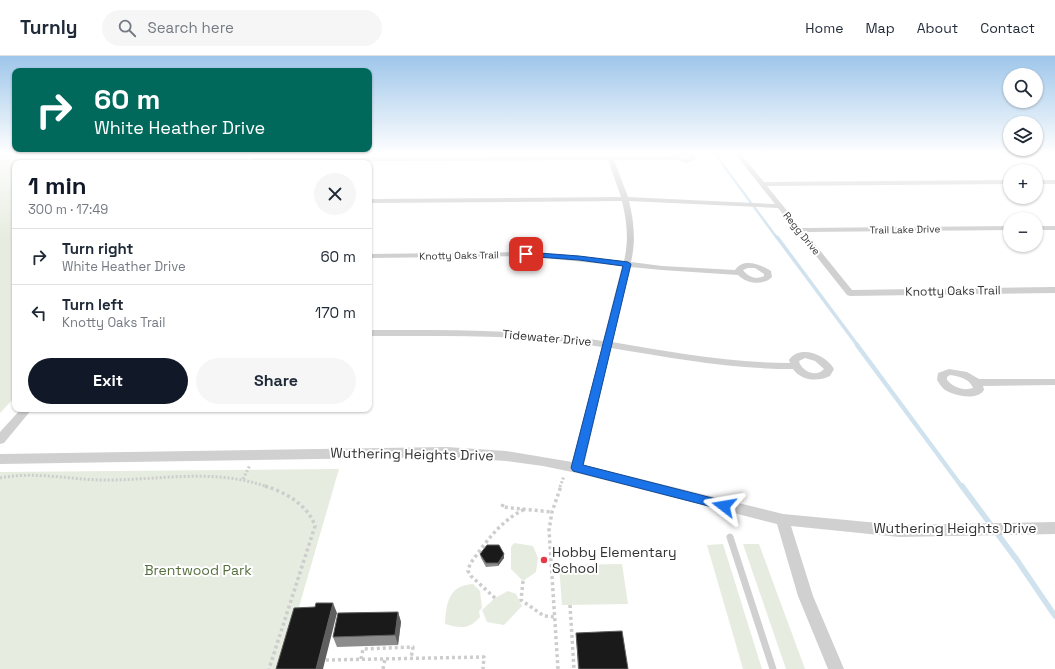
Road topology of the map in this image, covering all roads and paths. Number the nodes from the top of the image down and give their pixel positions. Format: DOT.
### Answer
graph roads {
  1 [pos="619,183"];
  2 [pos="935,183"];
  3 [pos="762,184"];
  4 [pos="625,199"];
  5 [pos="372,201"];
  6 [pos="780,206"];
  7 [pos="1003,228"];
  8 [pos="1043,228"];
  9 [pos="1055,228"];
  10 [pos="799,230"];
  11 [pos="372,256"];
  12 [pos="628,264"];
  13 [pos="740,273"];
  14 [pos="1055,290"];
  15 [pos="850,293"];
  16 [pos="372,333"];
  17 [pos="608,344"];
  18 [pos="795,366"];
  19 [pos="1055,382"];
  20 [pos="977,383"];
  21 [pos="24,412"];
  22 [pos="0,440"];
  23 [pos="0,459"];
  24 [pos="572,467"];
  25 [pos="0,478"];
  26 [pos="503,504"];
  27 [pos="525,509"];
  28 [pos="552,512"];
  29 [pos="782,520"];
  30 [pos="1055,528"];
  31 [pos="730,537"];
  32 [pos="523,580"];
  33 [pos="495,598"];
  34 [pos="570,605"];
  35 [pos="555,617"];
  36 [pos="412,658"];
  37 [pos="361,659"];
  38 [pos="385,659"];
  39 [pos="326,660"];
  40 [pos="269,669"];
  41 [pos="383,669"];
  42 [pos="483,669"];
  43 [pos="558,669"];
  44 [pos="574,669"];
  45 [pos="773,669"];
  46 [pos="836,669"];
  1 -- 4 [label="street"];
  2 -- 3 [label="street"];
  3 -- 6 [label="street, Regg Drive"];
  4 -- 5 [label="street"];
  4 -- 6 [label="street"];
  4 -- 12 [label="street"];
  6 -- 10 [label="street, Regg Drive"];
  7 -- 10 [label="street, Trail Lake Drive"];
  8 -- 9 [label="street"];
  10 -- 15 [label="street, Regg Drive"];
  11 -- 12 [label="street, Knotty Oaks Trail"];
  12 -- 13 [label="street, Knotty Oaks Trail"];
  12 -- 17 [label="street"];
  14 -- 15 [label="street, Knotty Oaks Trail"];
  16 -- 17 [label="street, Tidewater Drive"];
  17 -- 18 [label="street, Tidewater Drive"];
  17 -- 24 [label="street"];
  19 -- 20 [label="street"];
  21 -- 22 [label="street"];
  23 -- 24 [label="street, Wuthering Heights Drive"];
  24 -- 28 [label="path"];
  24 -- 29 [label="street, Wuthering Heights Drive"];
  25 -- 40 [label="path"];
  26 -- 27 [label="path"];
  27 -- 28 [label="path"];
  27 -- 33 [label="path"];
  28 -- 35 [label="path"];
  29 -- 30 [label="street, Wuthering Heights Drive"];
  29 -- 46 [label="street"];
  31 -- 45 [label="lane"];
  32 -- 35 [label="path"];
  34 -- 44 [label="path"];
  35 -- 43 [label="path"];
  36 -- 37 [label="path"];
  36 -- 38 [label="path"];
  36 -- 42 [label="path"];
  37 -- 38 [label="path"];
  37 -- 39 [label="path"];
  38 -- 41 [label="path"];
}
